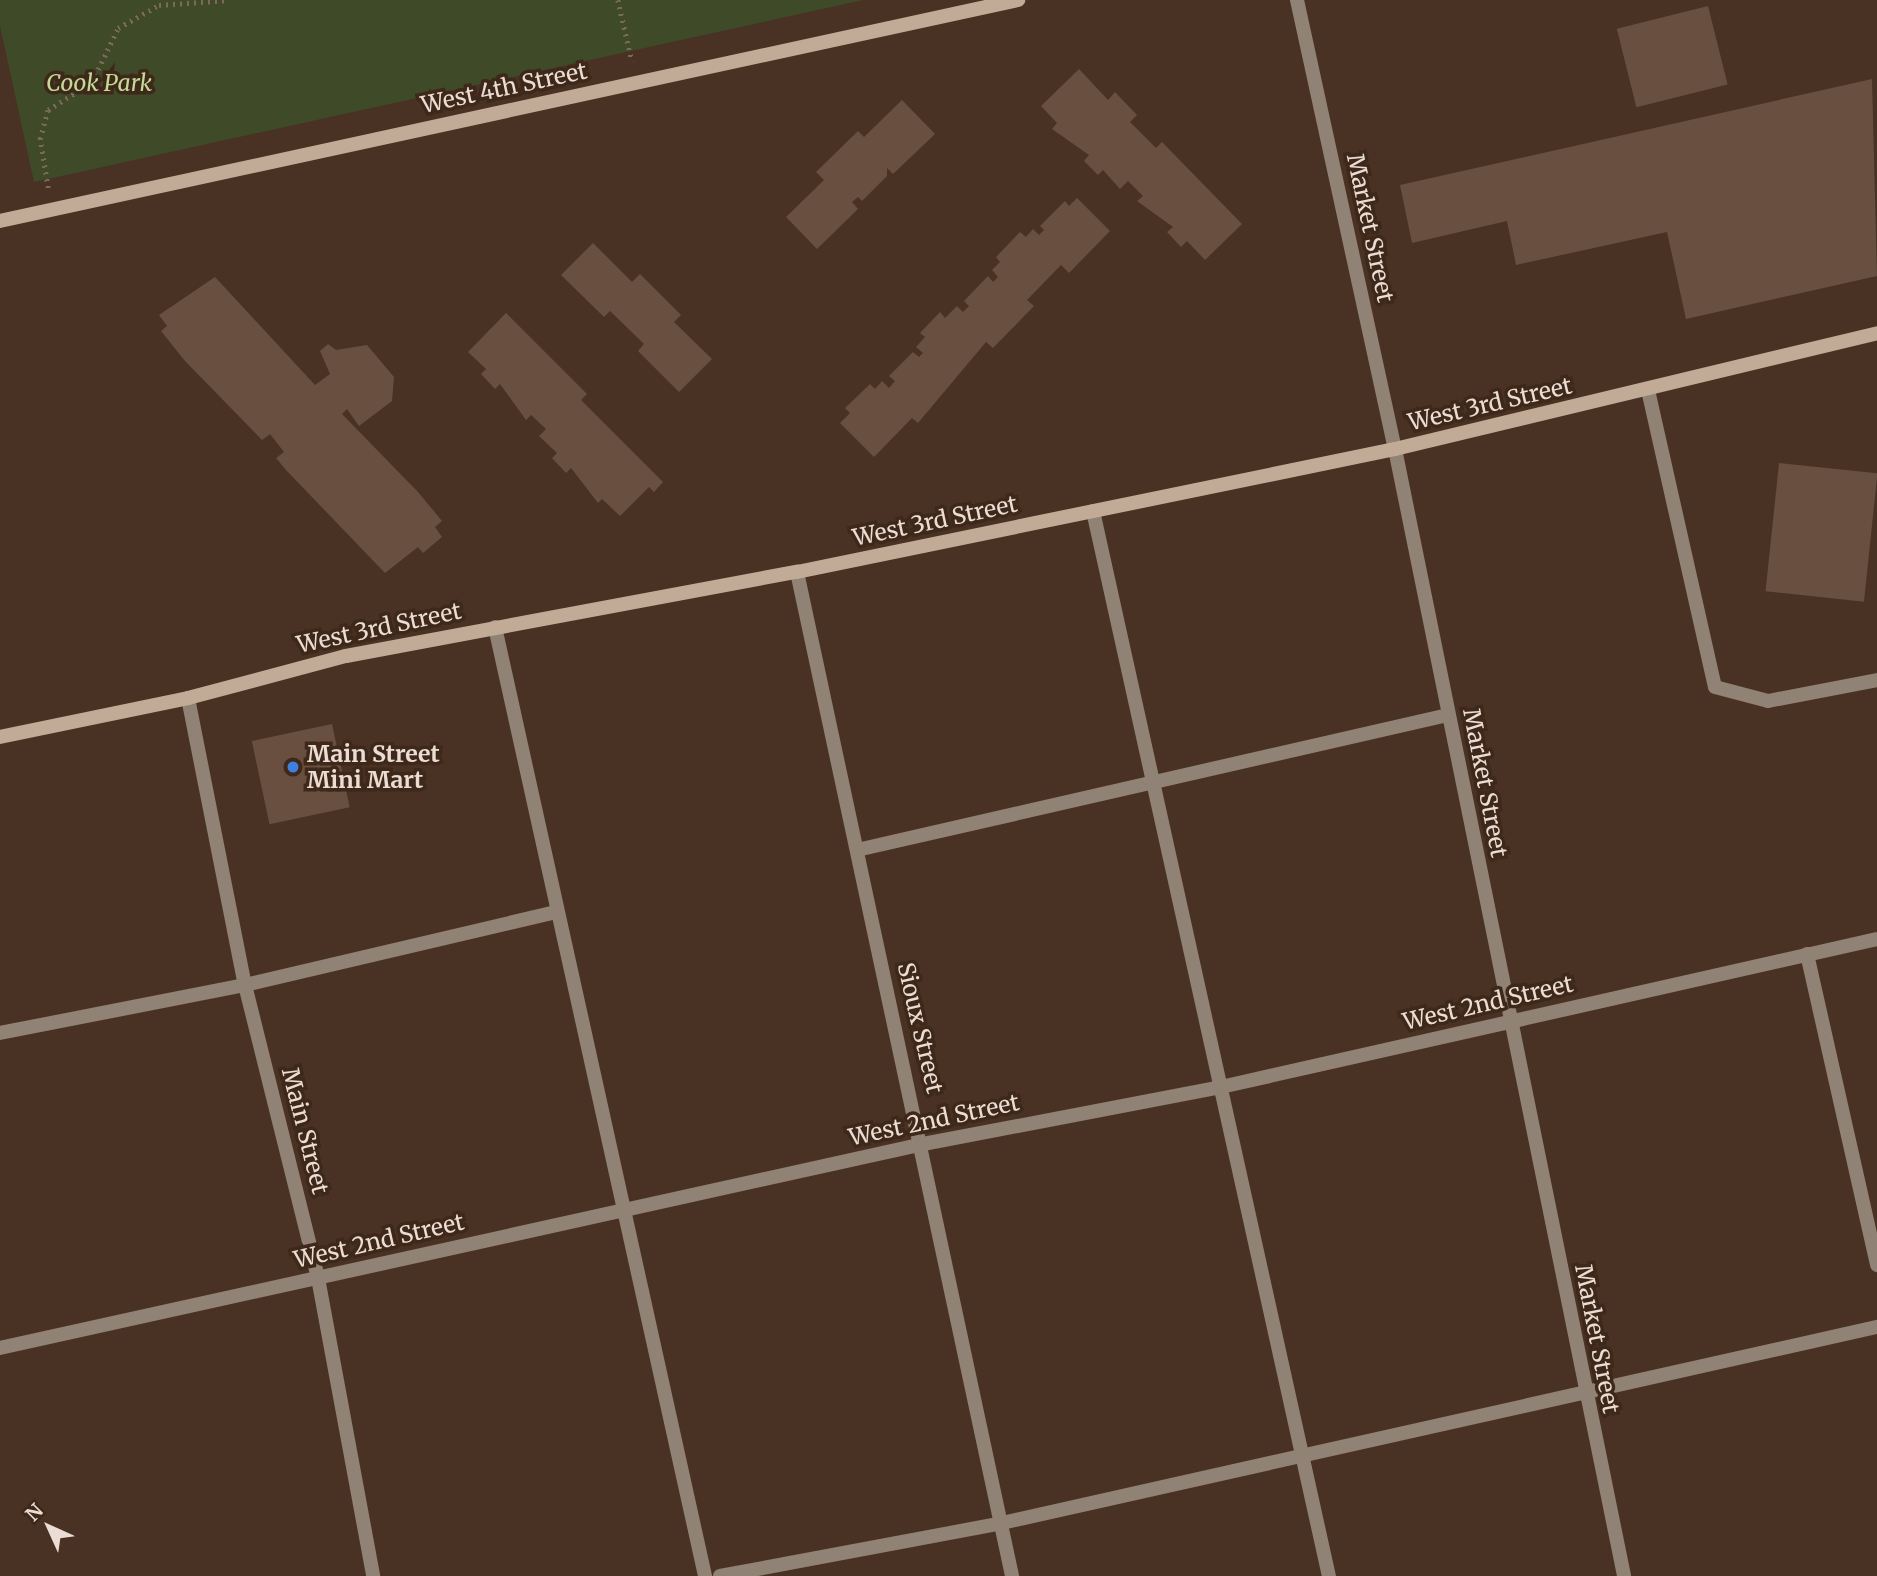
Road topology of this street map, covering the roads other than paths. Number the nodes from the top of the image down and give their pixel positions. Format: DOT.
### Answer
graph roads {
  1 [pos="1018,0"];
  2 [pos="1297,0"];
  3 [pos="0,221"];
  4 [pos="1877,333"];
  5 [pos="1648,390"];
  6 [pos="1395,449"];
  7 [pos="1093,511"];
  8 [pos="797,572"];
  9 [pos="495,626"];
  10 [pos="1877,680"];
  11 [pos="188,698"];
  12 [pos="1448,715"];
  13 [pos="0,737"];
  14 [pos="1156,782"];
  15 [pos="857,850"];
  16 [pos="557,912"];
  17 [pos="1877,939"];
  18 [pos="1807,954"];
  19 [pos="245,985"];
  20 [pos="1509,1022"];
  21 [pos="0,1033"];
  22 [pos="1221,1087"];
  23 [pos="923,1144"];
  24 [pos="626,1209"];
  25 [pos="1877,1265"];
  26 [pos="318,1278"];
  27 [pos="1877,1327"];
  28 [pos="0,1348"];
  29 [pos="1585,1392"];
  30 [pos="1303,1455"];
  31 [pos="1002,1523"];
  32 [pos="373,1576"];
  33 [pos="705,1576"];
  34 [pos="720,1576"];
  35 [pos="1012,1576"];
  36 [pos="1329,1576"];
  37 [pos="1624,1576"];
  1 -- 3 [label="street, West 4th Street"];
  2 -- 6 [label="street, Market Street"];
  4 -- 5 [label="street, West 3rd Street"];
  5 -- 6 [label="street, West 3rd Street"];
  5 -- 10 [label="street"];
  6 -- 7 [label="street, West 3rd Street"];
  6 -- 12 [label="street, Market Street"];
  7 -- 8 [label="street, West 3rd Street"];
  7 -- 14 [label="street"];
  8 -- 9 [label="street, West 3rd Street"];
  8 -- 15 [label="street, Sioux Street"];
  9 -- 11 [label="street, West 3rd Street"];
  9 -- 16 [label="street"];
  11 -- 13 [label="street, West 3rd Street"];
  11 -- 19 [label="street, Main Street"];
  12 -- 14 [label="street"];
  12 -- 20 [label="street, Market Street"];
  14 -- 15 [label="street"];
  14 -- 22 [label="street"];
  15 -- 23 [label="street, Sioux Street"];
  16 -- 19 [label="street"];
  16 -- 24 [label="street"];
  17 -- 18 [label="street, West 2nd Street"];
  18 -- 20 [label="street, West 2nd Street"];
  18 -- 25 [label="street"];
  19 -- 21 [label="street"];
  19 -- 26 [label="street, Main Street"];
  20 -- 22 [label="street, West 2nd Street"];
  20 -- 29 [label="street, Market Street"];
  22 -- 23 [label="street, West 2nd Street"];
  22 -- 30 [label="street"];
  23 -- 24 [label="street, West 2nd Street"];
  23 -- 31 [label="street, Sioux Street"];
  24 -- 26 [label="street, West 2nd Street"];
  24 -- 33 [label="street"];
  26 -- 28 [label="street, West 2nd Street"];
  26 -- 32 [label="street, Main Street"];
  27 -- 29 [label="street"];
  29 -- 30 [label="street"];
  29 -- 37 [label="street, Market Street"];
  30 -- 31 [label="street"];
  30 -- 36 [label="street"];
  31 -- 34 [label="street"];
  31 -- 35 [label="street, Sioux Street"];
}
